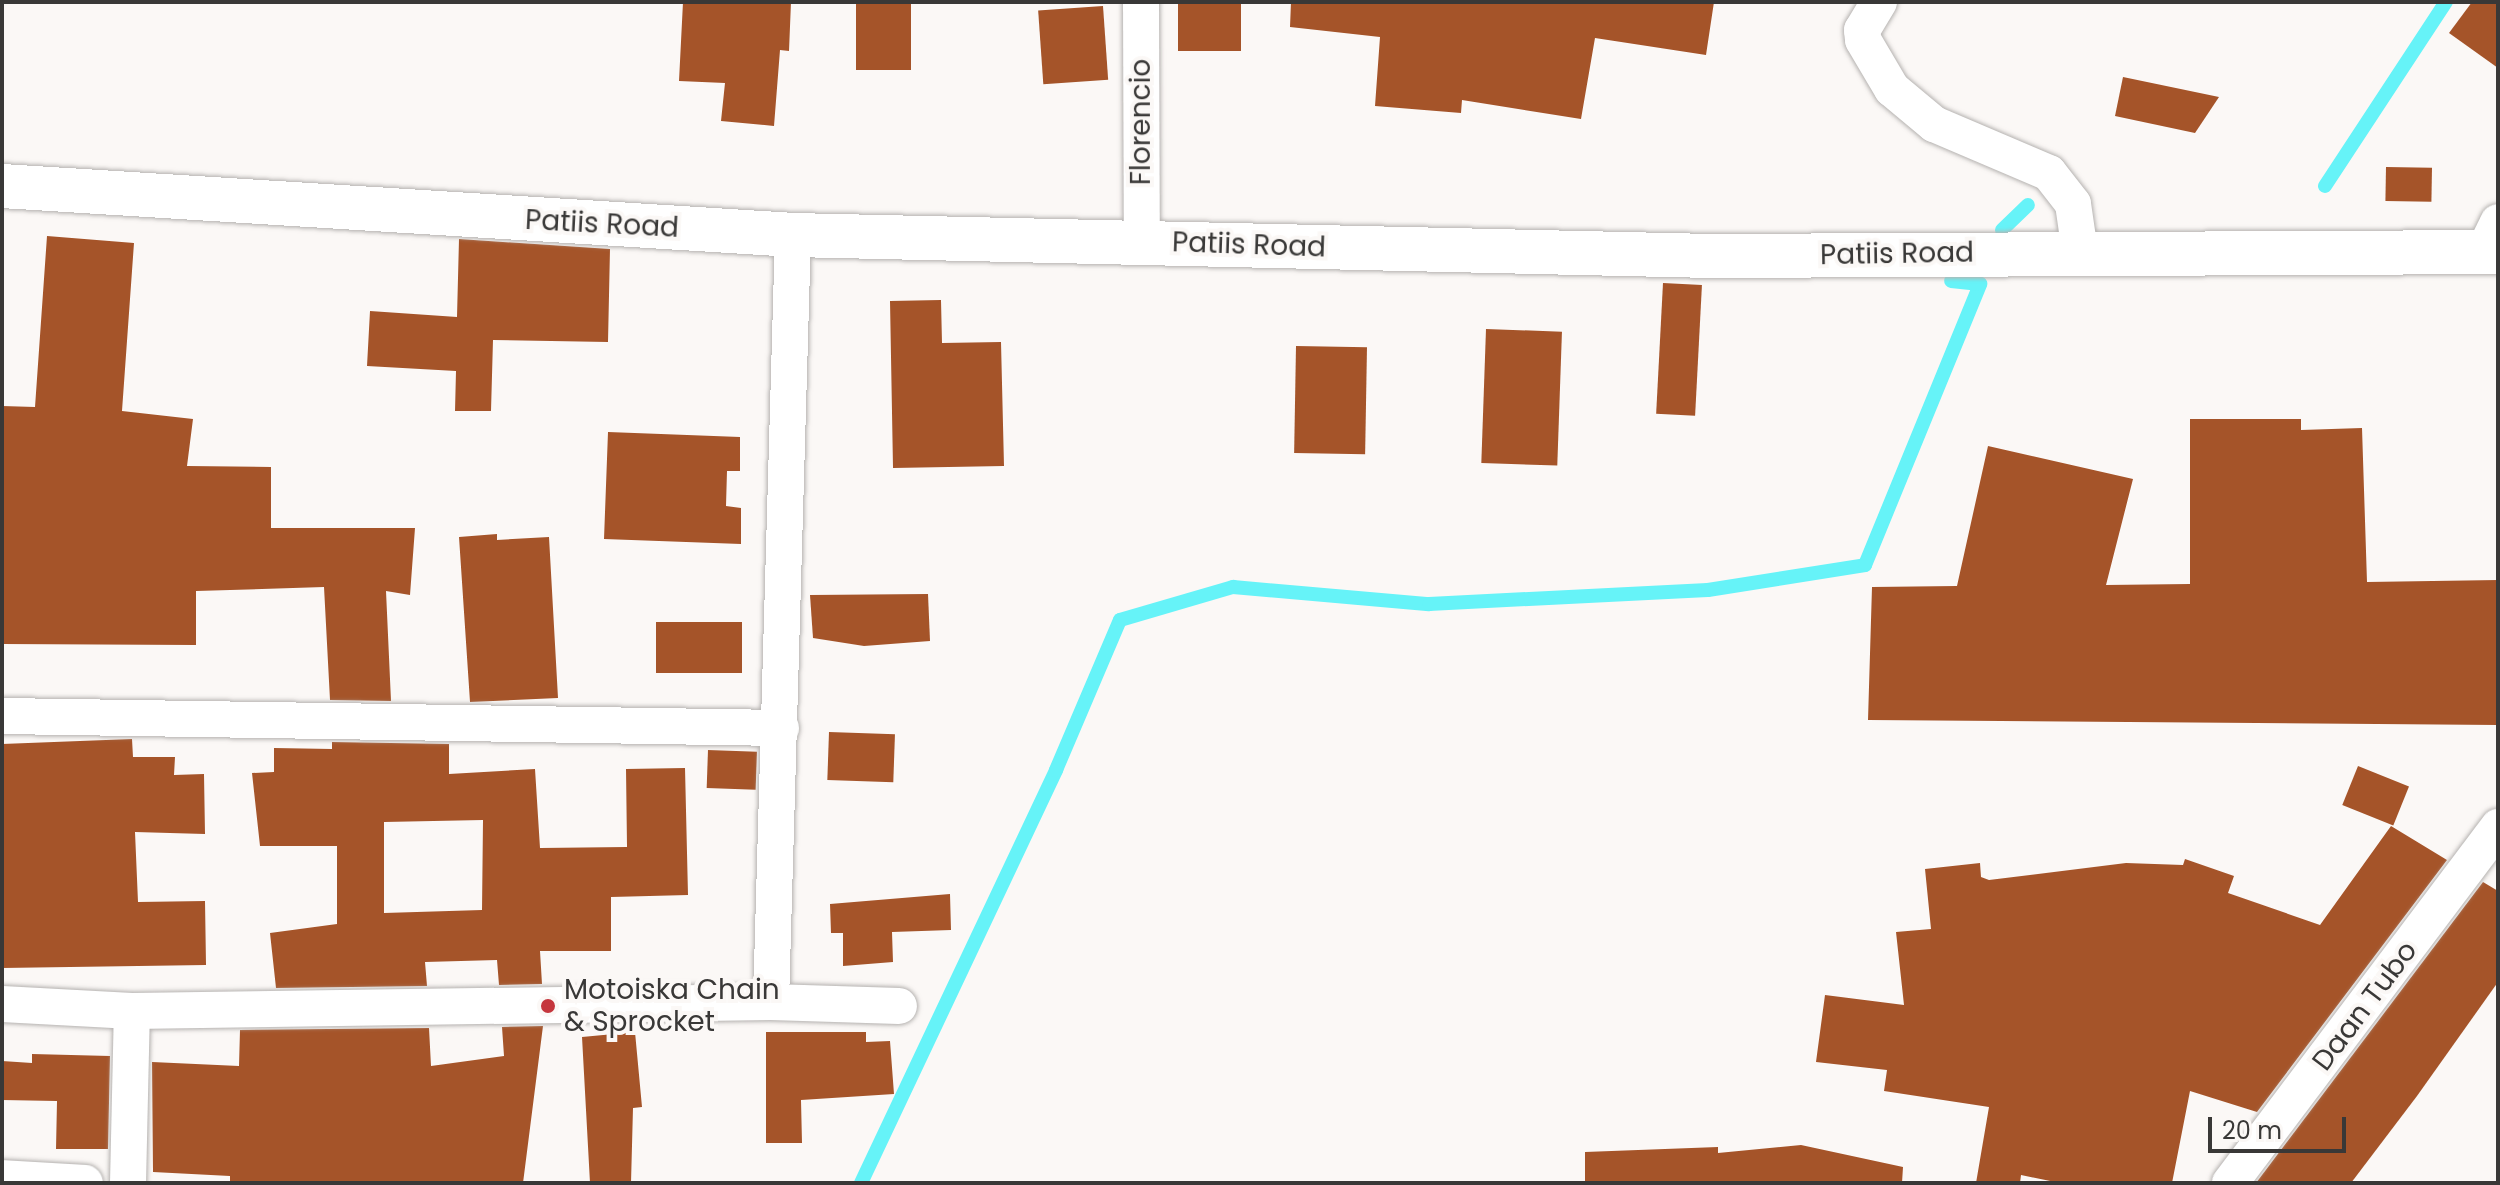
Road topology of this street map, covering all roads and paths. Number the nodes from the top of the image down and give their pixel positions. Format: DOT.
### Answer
graph roads {
  1 [pos="1141,2"];
  2 [pos="1879,2"];
  3 [pos="2,186"];
  4 [pos="793,235"];
  5 [pos="1142,242"];
  6 [pos="2493,242"];
  7 [pos="2080,252"];
  8 [pos="2,716"];
  9 [pos="781,728"];
  10 [pos="2498,827"];
  11 [pos="771,1002"];
  12 [pos="2,1004"];
  13 [pos="899,1006"];
  14 [pos="132,1011"];
  15 [pos="2,1178"];
  16 [pos="85,1183"];
  17 [pos="128,1183"];
  18 [pos="2230,1183"];
  1 -- 5 [label="street, Florencio"];
  2 -- 7 [label="street"];
  3 -- 4 [label="street, Patiis Road"];
  4 -- 5 [label="street, Patiis Road"];
  4 -- 9 [label="street"];
  5 -- 7 [label="street, Patiis Road"];
  6 -- 7 [label="street, Patiis Road"];
  8 -- 9 [label="street"];
  9 -- 11 [label="street"];
  10 -- 18 [label="street, Daan Tubo"];
  11 -- 13 [label="street"];
  11 -- 14 [label="street"];
  12 -- 14 [label="street"];
  14 -- 17 [label="street"];
  15 -- 16 [label="street"];
}
